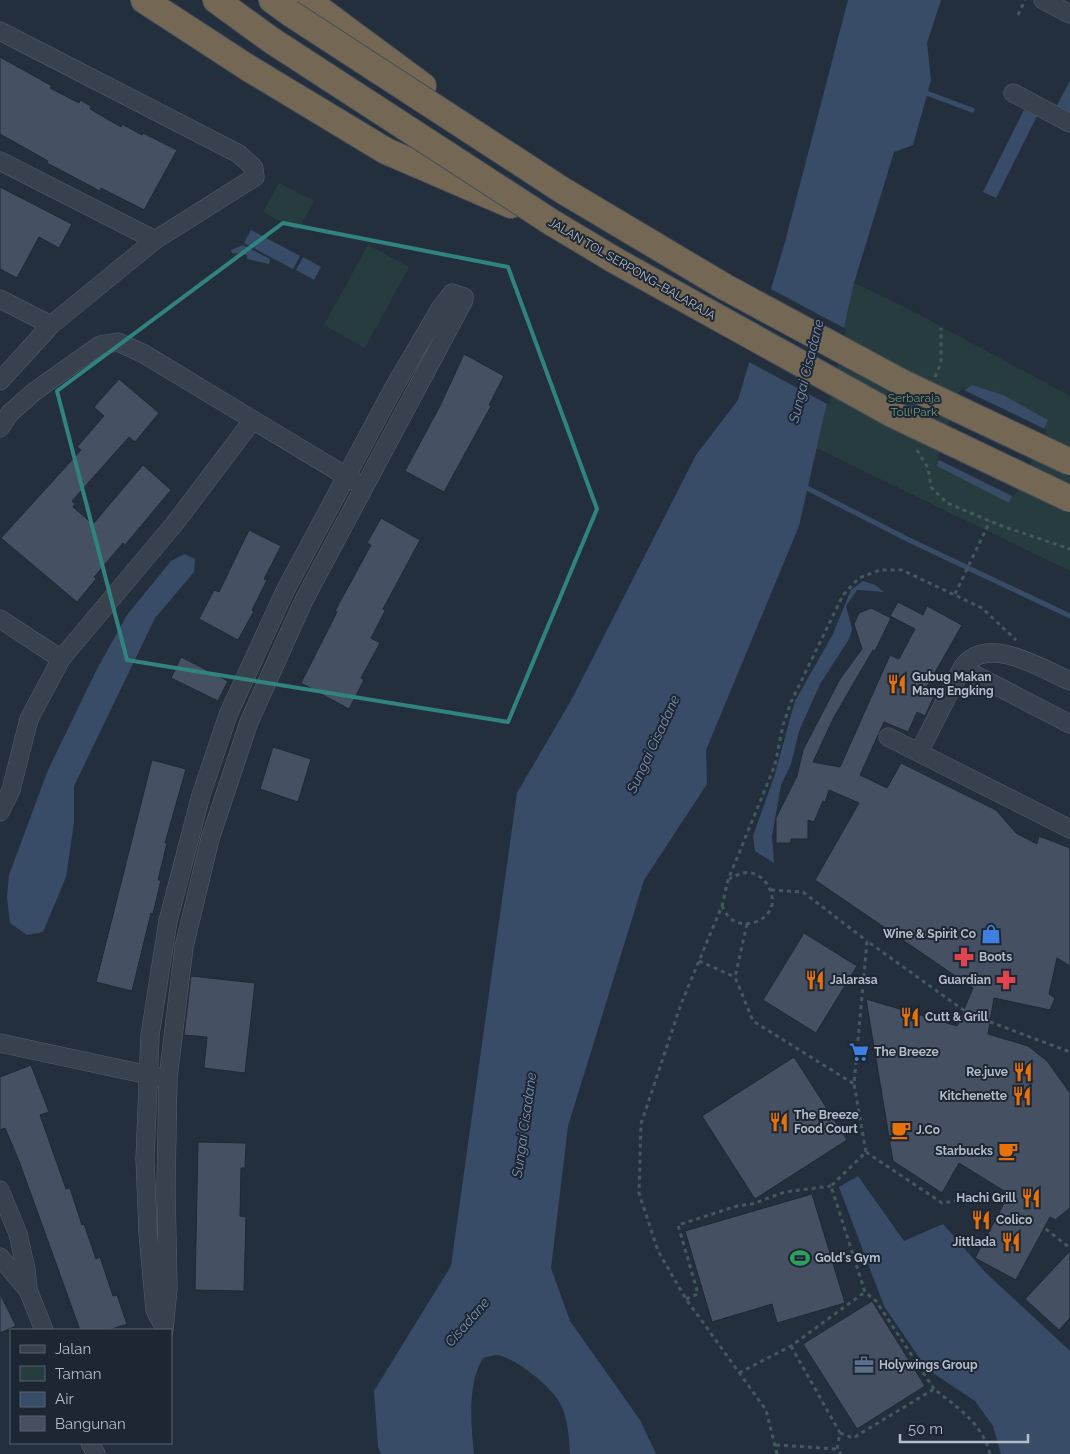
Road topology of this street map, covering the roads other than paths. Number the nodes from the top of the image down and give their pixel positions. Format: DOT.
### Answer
graph roads {
  1 [pos="144,0"];
  2 [pos="216,0"];
  3 [pos="1043,0"];
  4 [pos="1068,0"];
  5 [pos="290,4"];
  6 [pos="1070,5"];
  7 [pos="1070,14"];
  8 [pos="0,31"];
  9 [pos="1013,94"];
  10 [pos="1070,123"];
  11 [pos="0,161"];
  12 [pos="551,222"];
  13 [pos="155,240"];
  14 [pos="0,300"];
  15 [pos="51,325"];
  16 [pos="0,381"];
  17 [pos="253,420"];
  18 [pos="0,428"];
  19 [pos="1070,462"];
  20 [pos="345,477"];
  21 [pos="364,486"];
  22 [pos="1070,499"];
  23 [pos="285,591"];
  24 [pos="304,600"];
  25 [pos="0,619"];
  26 [pos="61,659"];
  27 [pos="962,668"];
  28 [pos="1070,681"];
  29 [pos="1070,724"];
  30 [pos="888,737"];
  31 [pos="919,752"];
  32 [pos="0,812"];
  33 [pos="1069,826"];
  34 [pos="191,832"];
  35 [pos="210,839"];
  36 [pos="0,1043"];
  37 [pos="147,1077"];
  38 [pos="168,1078"];
  39 [pos="166,1186"];
  40 [pos="147,1188"];
  41 [pos="0,1190"];
  42 [pos="0,1257"];
  43 [pos="28,1290"];
  44 [pos="164,1328"];
  45 [pos="44,1329"];
  1 -- 12 [label="highway, bridge"];
  2 -- 12 [label="highway, JALAN TOL SERPONG–BALARAJA, bridge"];
  3 -- 7 [label="street"];
  4 -- 6 [label="street"];
  5 -- 19 [label="highway, bridge"];
  8 -- 13 [label="street"];
  9 -- 10 [label="street"];
  11 -- 13 [label="street"];
  12 -- 22 [label="highway, JALAN TOL SERPONG–BALARAJA, bridge"];
  13 -- 15 [label="street"];
  14 -- 15 [label="street"];
  15 -- 16 [label="street"];
  17 -- 18 [label="street"];
  17 -- 20 [label="street"];
  17 -- 26 [label="street"];
  20 -- 21 [label="street"];
  20 -- 21 [label="street"];
  20 -- 23 [label="street"];
  21 -- 24 [label="street"];
  23 -- 24 [label="street"];
  23 -- 34 [label="street"];
  24 -- 35 [label="street"];
  25 -- 26 [label="street"];
  26 -- 32 [label="street"];
  27 -- 28 [label="street"];
  27 -- 29 [label="street"];
  27 -- 31 [label="street"];
  30 -- 31 [label="street"];
  31 -- 33 [label="street"];
  34 -- 35 [label="street"];
  34 -- 37 [label="street"];
  35 -- 38 [label="street"];
  36 -- 37 [label="street"];
  37 -- 38 [label="street"];
  37 -- 40 [label="street"];
  38 -- 39 [label="street"];
  39 -- 40 [label="street"];
  39 -- 44 [label="street"];
  40 -- 44 [label="street"];
  41 -- 43 [label="street"];
  42 -- 43 [label="street"];
  43 -- 45 [label="street"];
}
